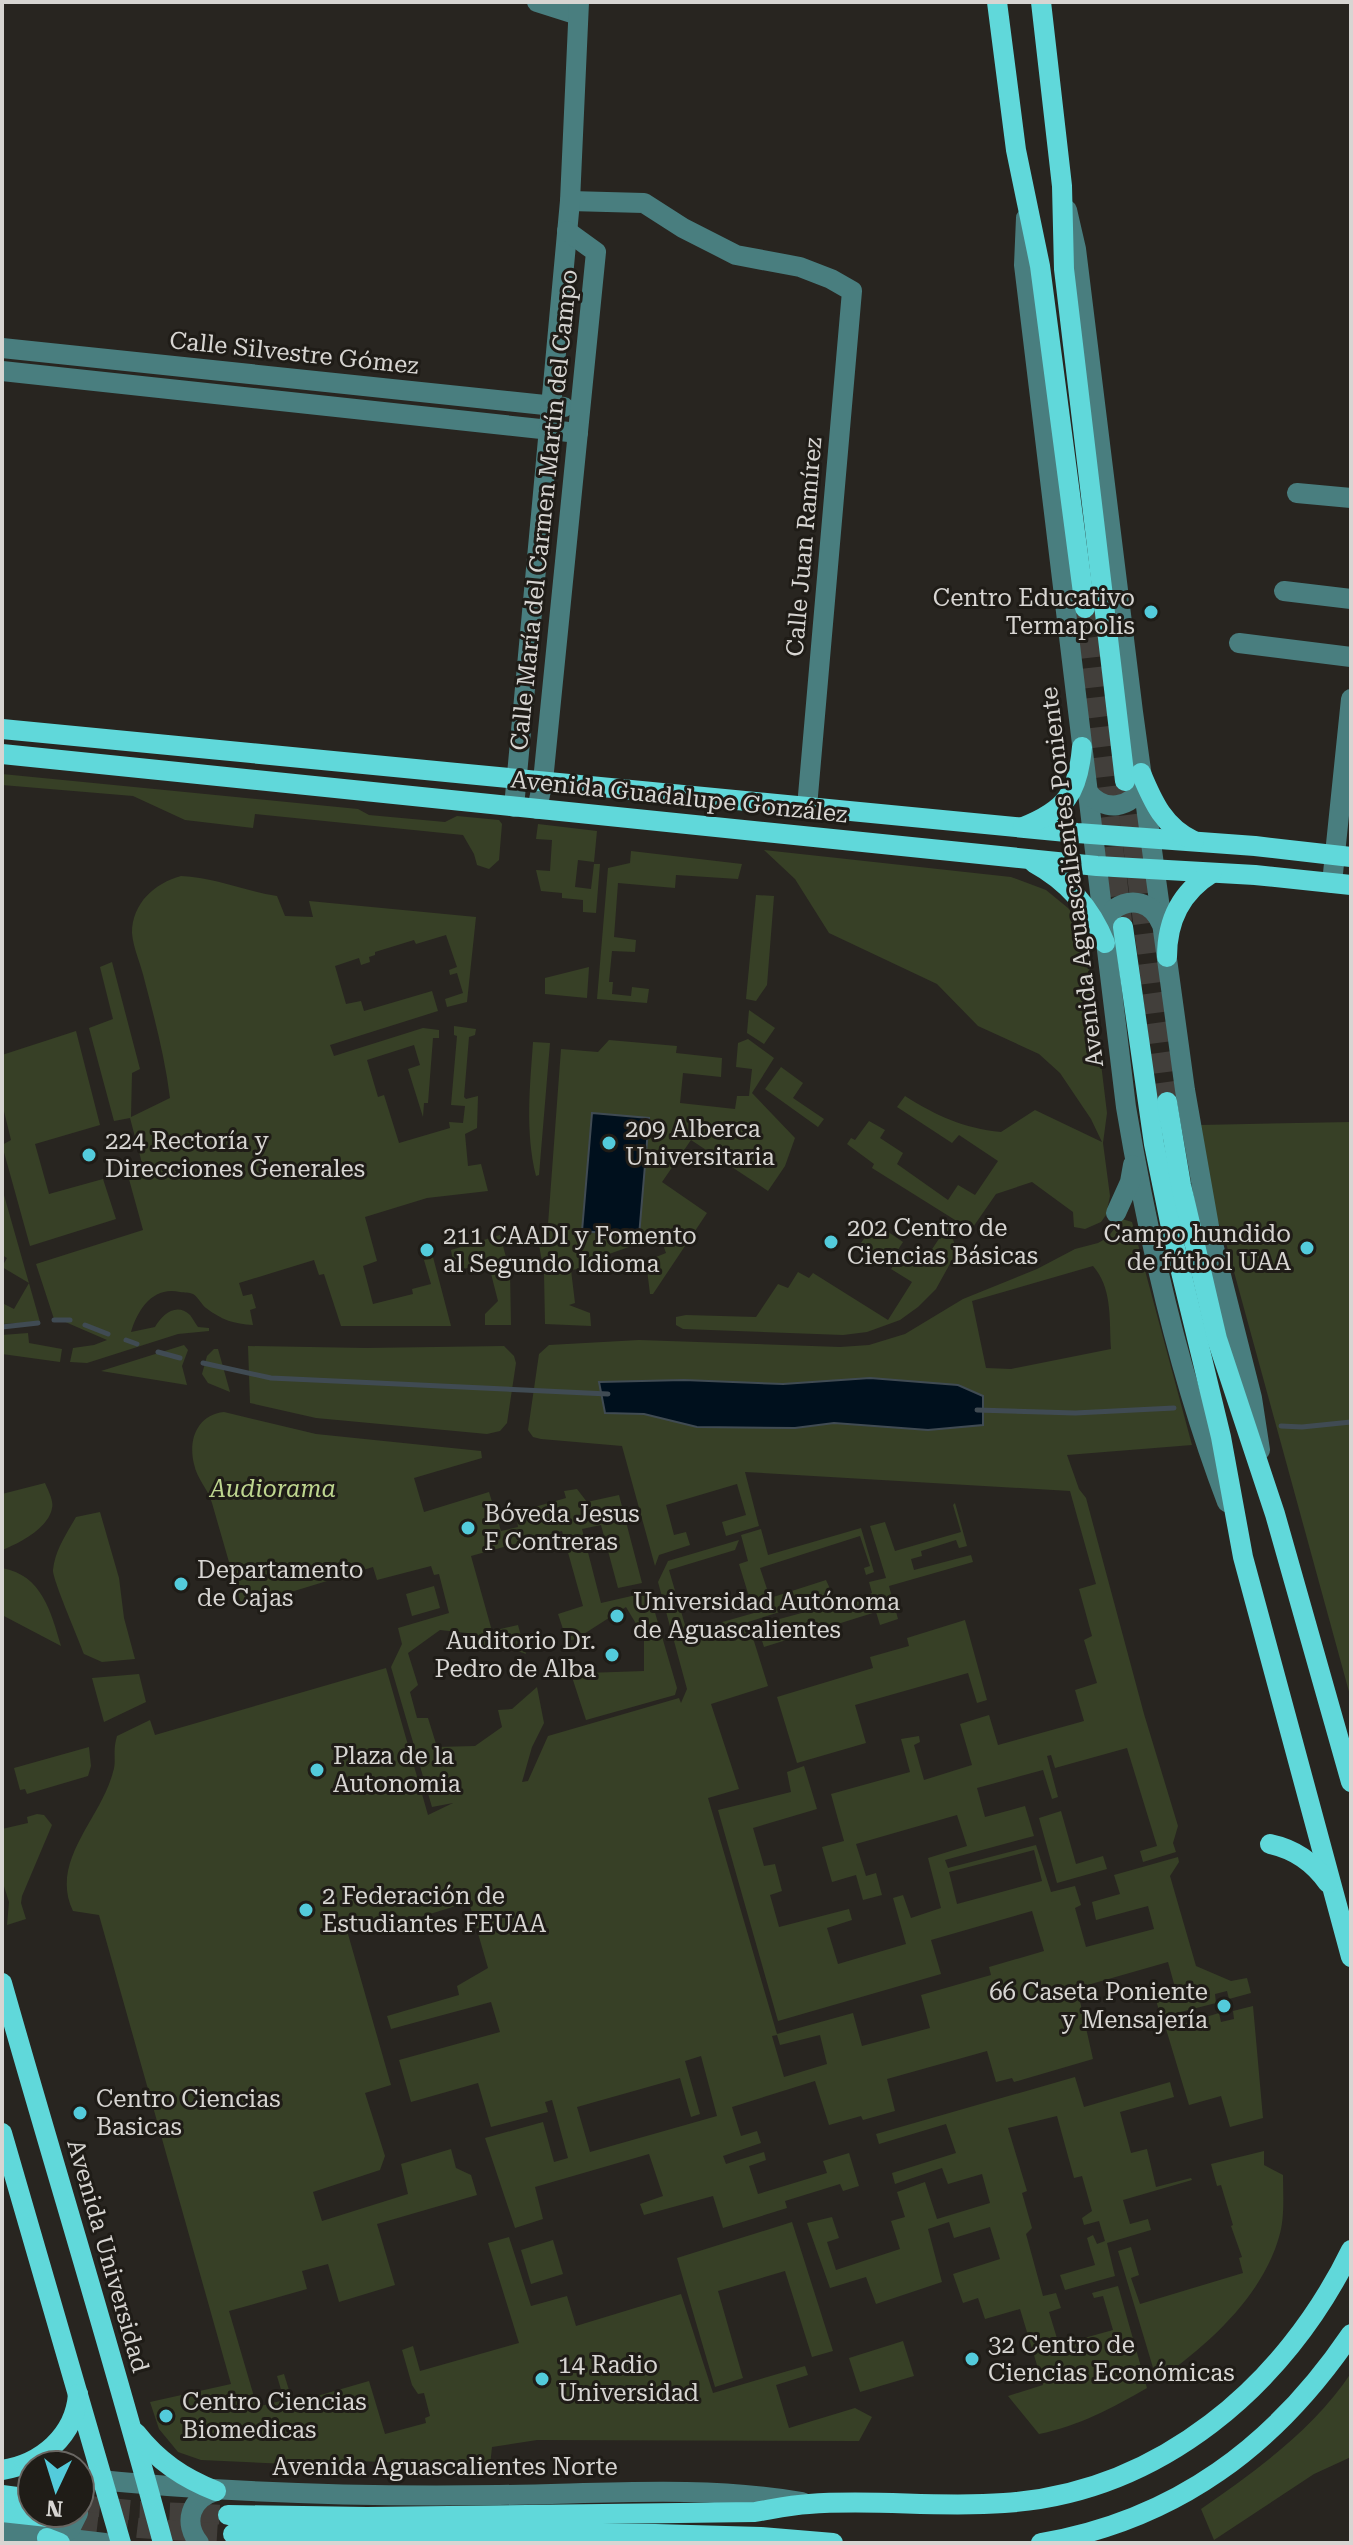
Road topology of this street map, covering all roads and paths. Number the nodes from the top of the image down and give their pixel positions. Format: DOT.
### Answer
graph roads {
  1 [pos="537,2"];
  2 [pos="997,2"];
  3 [pos="1041,2"];
  4 [pos="579,9"];
  5 [pos="570,201"];
  6 [pos="1027,210"];
  7 [pos="567,231"];
  8 [pos="2,348"];
  9 [pos="2,371"];
  10 [pos="383,388"];
  11 [pos="551,406"];
  12 [pos="580,409"];
  13 [pos="380,412"];
  14 [pos="549,430"];
  15 [pos="578,433"];
  16 [pos="1297,493"];
  17 [pos="1351,498"];
  18 [pos="1284,591"];
  19 [pos="1351,599"];
  20 [pos="1085,608"];
  21 [pos="1239,643"];
  22 [pos="1351,657"];
  23 [pos="1351,699"];
  24 [pos="2,729"];
  25 [pos="1082,747"];
  26 [pos="2,754"];
  27 [pos="516,779"];
  28 [pos="1136,780"];
  29 [pos="543,781"];
  30 [pos="1087,791"];
  31 [pos="514,807"];
  32 [pos="807,807"];
  33 [pos="537,809"];
  34 [pos="1021,828"];
  35 [pos="1092,835"];
  36 [pos="1149,839"];
  37 [pos="1198,842"];
  38 [pos="1343,856"];
  39 [pos="1027,859"];
  40 [pos="1097,866"];
  41 [pos="1154,869"];
  42 [pos="1212,873"];
  43 [pos="1342,884"];
  44 [pos="1161,923"];
  45 [pos="1111,932"];
  46 [pos="1167,957"];
  47 [pos="1167,1102"];
  48 [pos="1134,1153"];
  49 [pos="1116,1213"];
  50 [pos="1265,1482"];
  51 [pos="1236,1526"];
  52 [pos="1351,1782"];
  53 [pos="1270,1844"];
  54 [pos="1333,1889"];
  55 [pos="1351,1957"];
  56 [pos="2,1983"];
  57 [pos="2,2032"];
  58 [pos="28,2075"];
  59 [pos="2,2133"];
  60 [pos="1351,2250"];
  61 [pos="1351,2334"];
  62 [pos="78,2390"];
  63 [pos="133,2429"];
  64 [pos="2,2470"];
  65 [pos="96,2480"];
  66 [pos="104,2481"];
  67 [pos="148,2486"];
  68 [pos="216,2491"];
  69 [pos="810,2504"];
  70 [pos="70,2529"];
  71 [pos="2,2531"];
  72 [pos="53,2540"];
  73 [pos="795,2542"];
  74 [pos="105,2543"];
  75 [pos="121,2543"];
  76 [pos="163,2543"];
  77 [pos="199,2543"];
  78 [pos="833,2543"];
  79 [pos="1041,2543"];
  1 -- 4 [label="street"];
  2 -- 6 [label="main road, Avenida Aguascalientes Poniente"];
  3 -- 28 [label="main road"];
  4 -- 5 [label="street, Calle María del Carmen Martín del Campo"];
  5 -- 7 [label="street, Calle María del Carmen Martín del Campo"];
  5 -- 32 [label="street, Calle Juan Ramírez"];
  6 -- 20 [label="main road, Avenida Aguascalientes Poniente"];
  6 -- 25 [label="street, Avenida Aguascalientes Poniente"];
  7 -- 11 [label="street, Calle María del Carmen Martín del Campo"];
  7 -- 12 [label="street, Calle María del Carmen Martín del Campo"];
  8 -- 10 [label="street, Calle Silvestre Gómez"];
  9 -- 13 [label="street, Calle Silvestre Gómez"];
  10 -- 11 [label="street, Calle Silvestre Gómez"];
  10 -- 13 [label="street"];
  11 -- 12 [label="street, Calle Silvestre Gómez"];
  11 -- 14 [label="street, Calle María del Carmen Martín del Campo"];
  12 -- 15 [label="street, Calle María del Carmen Martín del Campo"];
  13 -- 14 [label="street, Calle Silvestre Gómez"];
  14 -- 15 [label="street, Calle Silvestre Gómez"];
  14 -- 27 [label="street, Calle María del Carmen Martín del Campo"];
  15 -- 29 [label="street, Calle María del Carmen Martín del Campo"];
  16 -- 17 [label="street"];
  18 -- 19 [label="street"];
  21 -- 22 [label="street"];
  23 -- 38 [label="street"];
  24 -- 27 [label="main road, Avenida Guadalupe González"];
  25 -- 30 [label="street, Avenida Aguascalientes Poniente"];
  25 -- 34 [label="main road"];
  26 -- 31 [label="main road, Avenida Guadalupe González"];
  27 -- 29 [label="main road, Avenida Guadalupe González"];
  27 -- 31 [label="street, Calle María del Carmen Martín del Campo"];
  28 -- 30 [label="street"];
  28 -- 36 [label="street"];
  28 -- 37 [label="main road"];
  29 -- 32 [label="main road, Avenida Guadalupe González"];
  29 -- 33 [label="street, Calle María del Carmen Martín del Campo"];
  30 -- 35 [label="street, Avenida Aguascalientes Poniente"];
  31 -- 33 [label="main road, Avenida Guadalupe González"];
  32 -- 34 [label="main road, Avenida Guadalupe González"];
  33 -- 39 [label="main road, Avenida Guadalupe González"];
  34 -- 35 [label="main road, Avenida Guadalupe González"];
  35 -- 36 [label="main road, Avenida Guadalupe González"];
  35 -- 40 [label="street, Avenida Aguascalientes Poniente"];
  36 -- 37 [label="main road, Avenida Guadalupe González"];
  36 -- 41 [label="street"];
  37 -- 38 [label="main road, Avenida Guadalupe González"];
  38 -- 43 [label="street"];
  39 -- 40 [label="main road, Avenida Guadalupe González"];
  39 -- 45 [label="main road"];
  40 -- 41 [label="main road, Avenida Guadalupe González"];
  40 -- 45 [label="street, Avenida Aguascalientes Poniente"];
  41 -- 42 [label="main road, Avenida Guadalupe González"];
  41 -- 44 [label="street"];
  42 -- 43 [label="main road, Avenida Guadalupe González"];
  42 -- 46 [label="main road"];
  44 -- 45 [label="street"];
  44 -- 46 [label="street"];
  45 -- 48 [label="street, Avenida Aguascalientes Poniente"];
  45 -- 51 [label="main road, Avenida Aguascalientes Poniente"];
  46 -- 50 [label="street"];
  47 -- 50 [label="main road"];
  48 -- 49 [label="street"];
  48 -- 51 [label="street, Avenida Aguascalientes Poniente"];
  50 -- 52 [label="main road"];
  51 -- 54 [label="main road, Avenida Aguascalientes Poniente"];
  53 -- 54 [label="main road"];
  54 -- 55 [label="main road, Avenida Aguascalientes Poniente"];
  56 -- 58 [label="main road, Avenida Universidad"];
  57 -- 58 [label="main road"];
  58 -- 63 [label="main road, Avenida Universidad"];
  59 -- 62 [label="main road"];
  60 -- 69 [label="main road, Avenida Aguascalientes Norte"];
  61 -- 79 [label="main road"];
  62 -- 64 [label="main road"];
  62 -- 66 [label="main road"];
  63 -- 67 [label="main road, Avenida Universidad"];
  63 -- 68 [label="main road"];
  65 -- 66 [label="street, Avenida Aguascalientes Norte"];
  66 -- 67 [label="street, Avenida Aguascalientes Norte"];
  66 -- 75 [label="main road"];
  67 -- 68 [label="street, Avenida Aguascalientes Norte"];
  67 -- 76 [label="main road, Avenida Universidad"];
  68 -- 69 [label="street, Avenida Aguascalientes Norte"];
  68 -- 77 [label="street"];
  69 -- 73 [label="main road, Avenida Aguascalientes Norte"];
  70 -- 72 [label="street"];
  71 -- 72 [label="street"];
  72 -- 74 [label="street"];
  73 -- 78 [label="main road, Avenida Aguascalientes Norte"];
}
